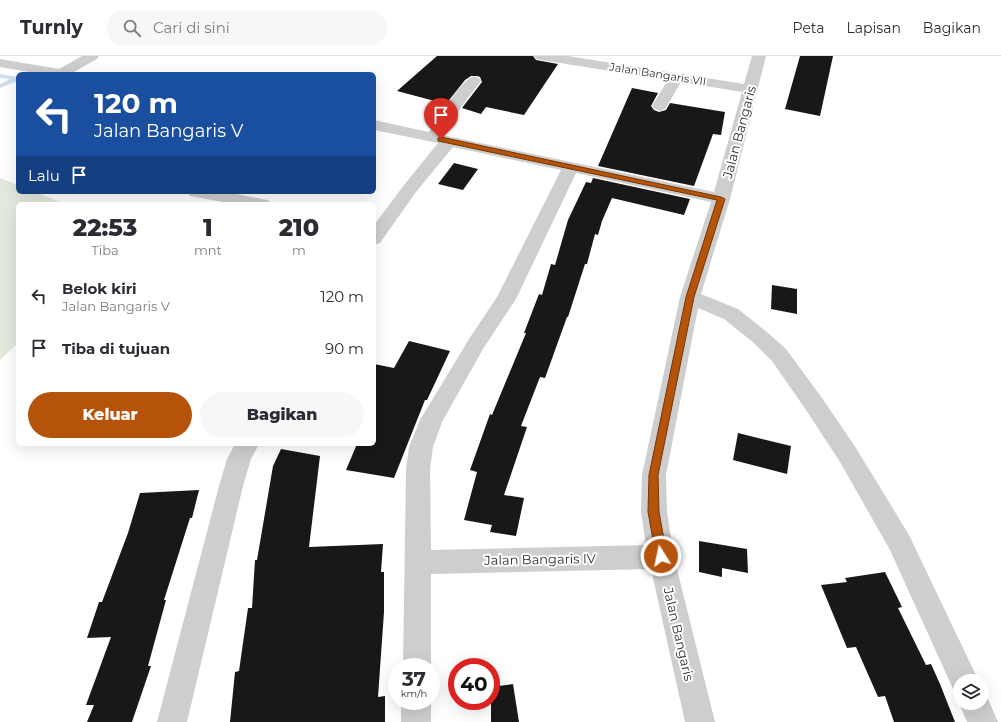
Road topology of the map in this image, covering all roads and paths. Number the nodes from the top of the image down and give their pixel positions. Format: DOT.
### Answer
graph roads {
  1 [pos="92,56"];
  2 [pos="541,56"];
  3 [pos="759,56"];
  4 [pos="0,63"];
  5 [pos="52,72"];
  6 [pos="67,72"];
  7 [pos="677,77"];
  8 [pos="474,81"];
  9 [pos="751,89"];
  10 [pos="660,106"];
  11 [pos="376,125"];
  12 [pos="441,139"];
  13 [pos="571,167"];
  14 [pos="207,194"];
  15 [pos="721,199"];
  16 [pos="251,202"];
  17 [pos="377,229"];
  18 [pos="690,297"];
  19 [pos="246,446"];
  20 [pos="661,556"];
  21 [pos="418,562"];
  22 [pos="417,658"];
  23 [pos="961,674"];
  24 [pos="416,710"];
  25 [pos="977,710"];
  26 [pos="172,722"];
  27 [pos="416,722"];
  28 [pos="700,722"];
  29 [pos="982,722"];
  1 -- 6 [label="street"];
  2 -- 7 [label="street, Jalan Bangaris VII"];
  3 -- 9 [label="street, Jalan Bangaris"];
  4 -- 5 [label="street"];
  7 -- 9 [label="street, Jalan Bangaris VII"];
  7 -- 10 [label="street"];
  8 -- 12 [label="street"];
  9 -- 15 [label="street, Jalan Bangaris"];
  11 -- 12 [label="street"];
  12 -- 13 [label="street"];
  12 -- 17 [label="street"];
  13 -- 15 [label="street"];
  13 -- 21 [label="street"];
  14 -- 16 [label="street"];
  15 -- 18 [label="street, Jalan Bangaris"];
  18 -- 20 [label="street, Jalan Bangaris"];
  18 -- 23 [label="street"];
  19 -- 26 [label="street"];
  20 -- 21 [label="street, Jalan Bangaris IV"];
  20 -- 28 [label="street, Jalan Bangaris"];
  21 -- 22 [label="street"];
  24 -- 27 [label="street"];
  25 -- 29 [label="street"];
}
